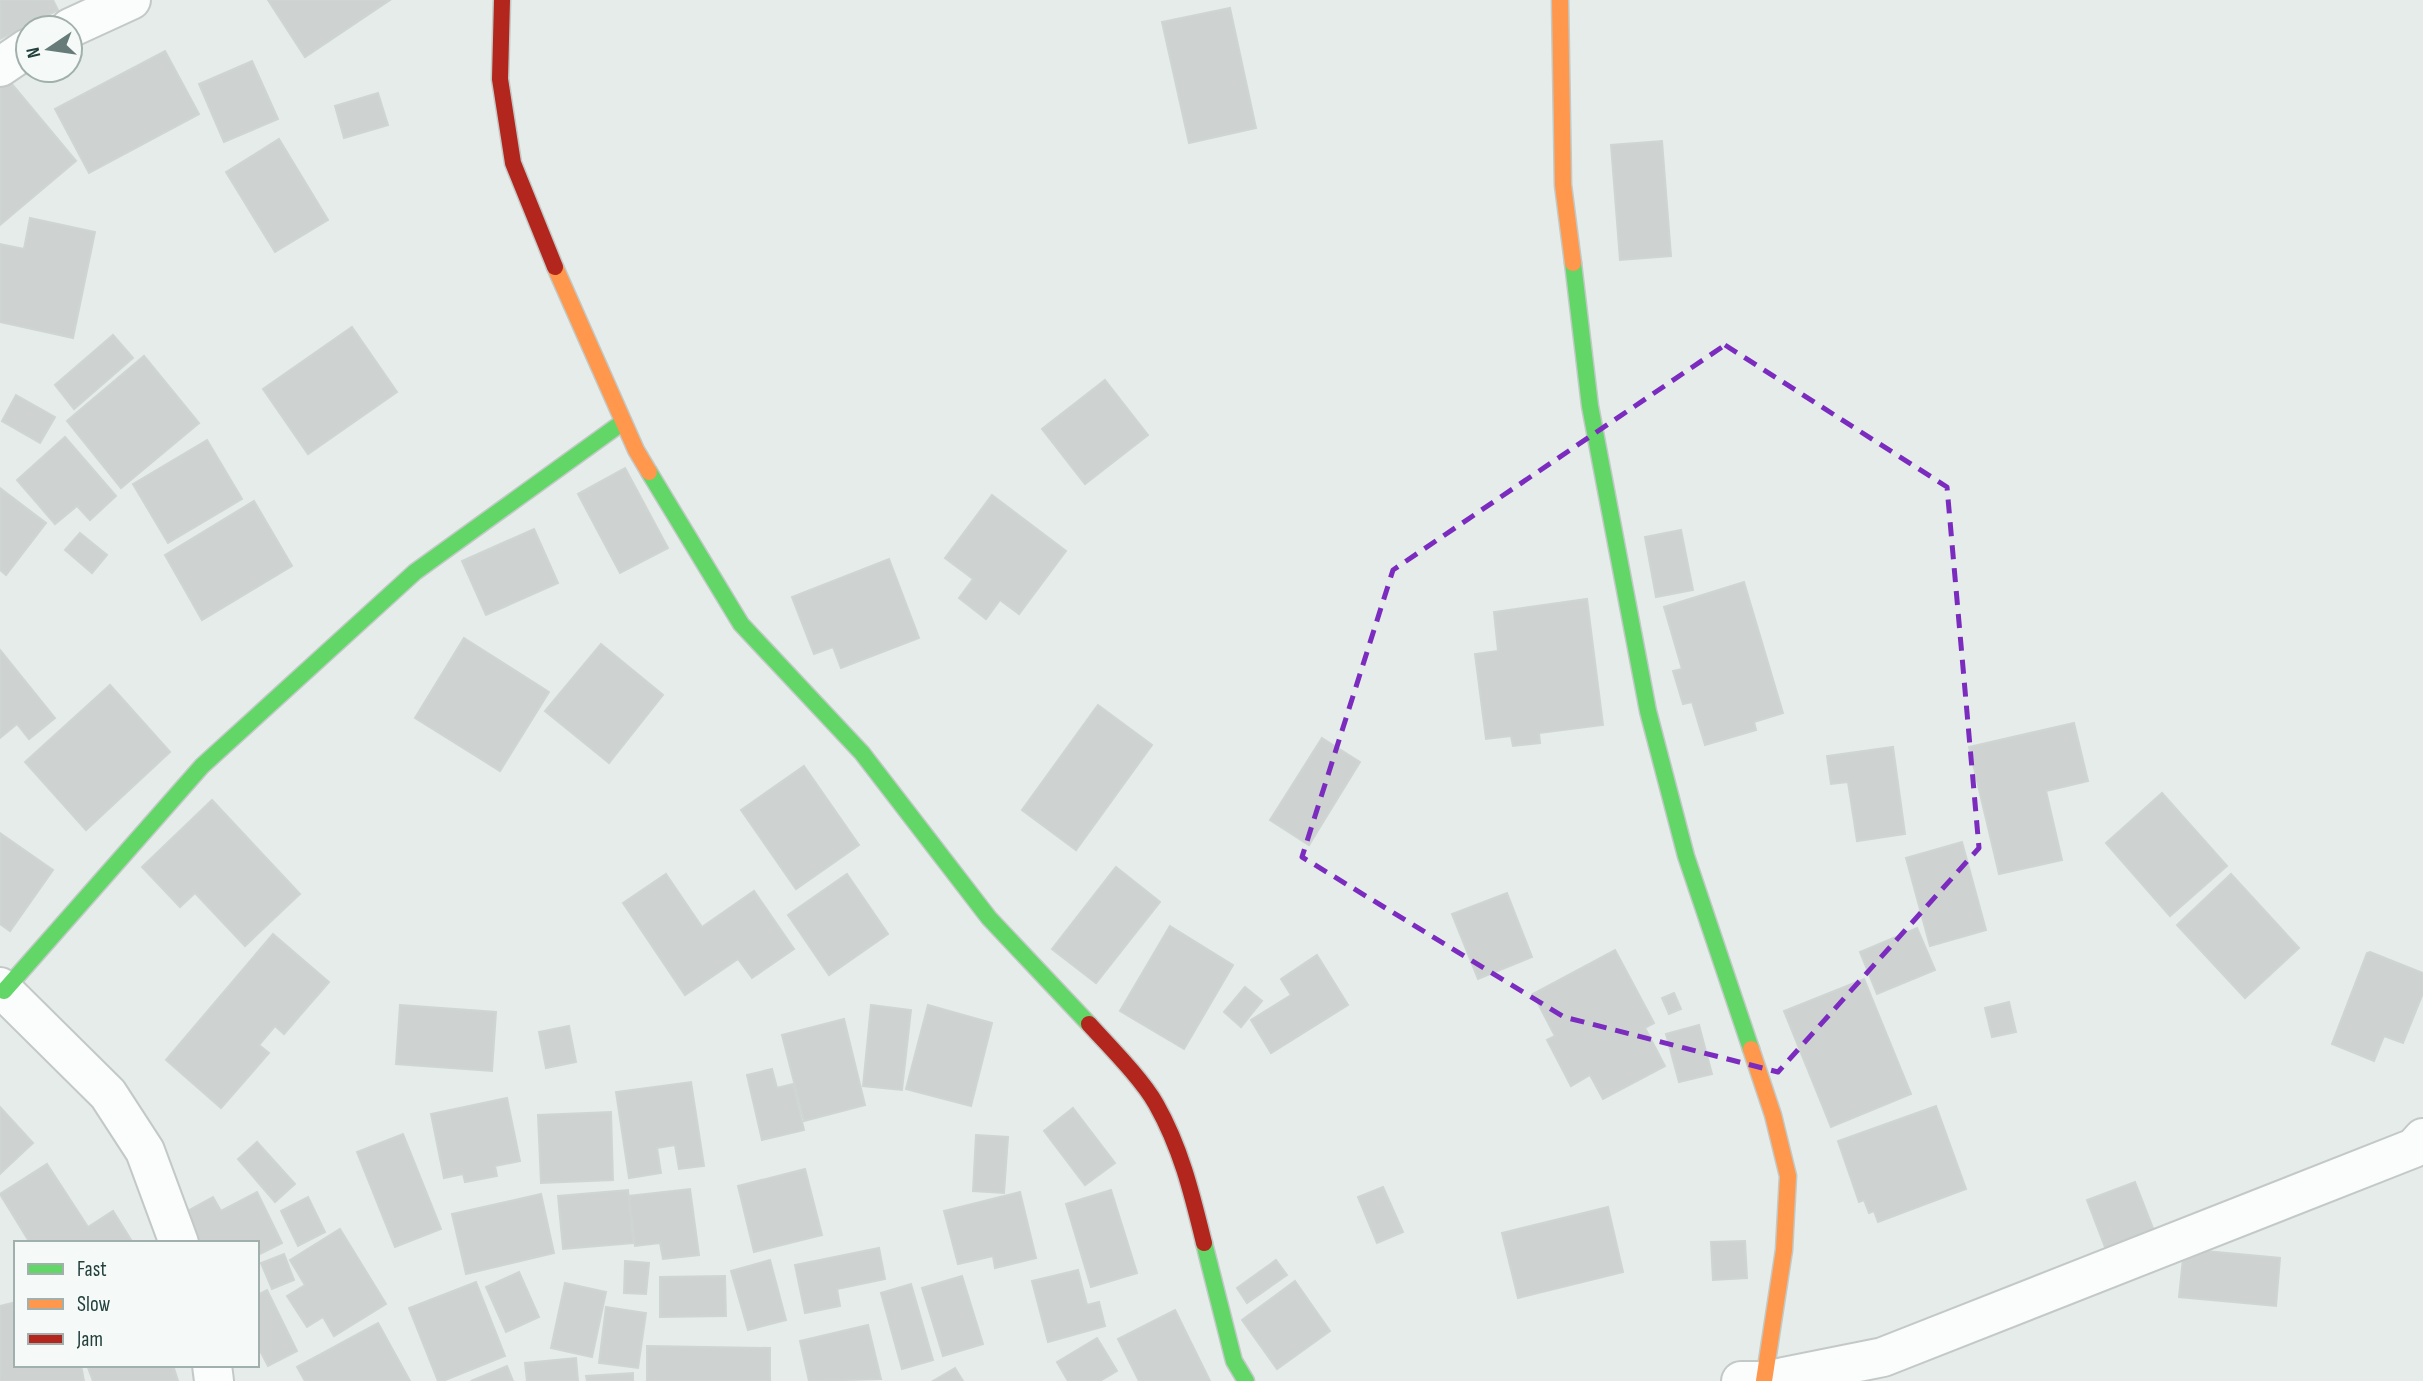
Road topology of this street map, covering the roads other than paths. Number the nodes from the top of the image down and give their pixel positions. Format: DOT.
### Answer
graph roads {
  1 [pos="131,0"];
  2 [pos="502,0"];
  3 [pos="1560,0"];
  4 [pos="84,22"];
  5 [pos="623,422"];
  6 [pos="2,989"];
  7 [pos="2423,1138"];
  8 [pos="178,1241"];
  9 [pos="1246,1381"];
  10 [pos="1741,1381"];
  11 [pos="1764,1381"];
  1 -- 4 [label="street"];
  2 -- 5 [label="street"];
  3 -- 11 [label="street"];
  5 -- 6 [label="street"];
  5 -- 9 [label="street"];
  6 -- 8 [label="street"];
  7 -- 11 [label="street"];
  10 -- 11 [label="street"];
}
